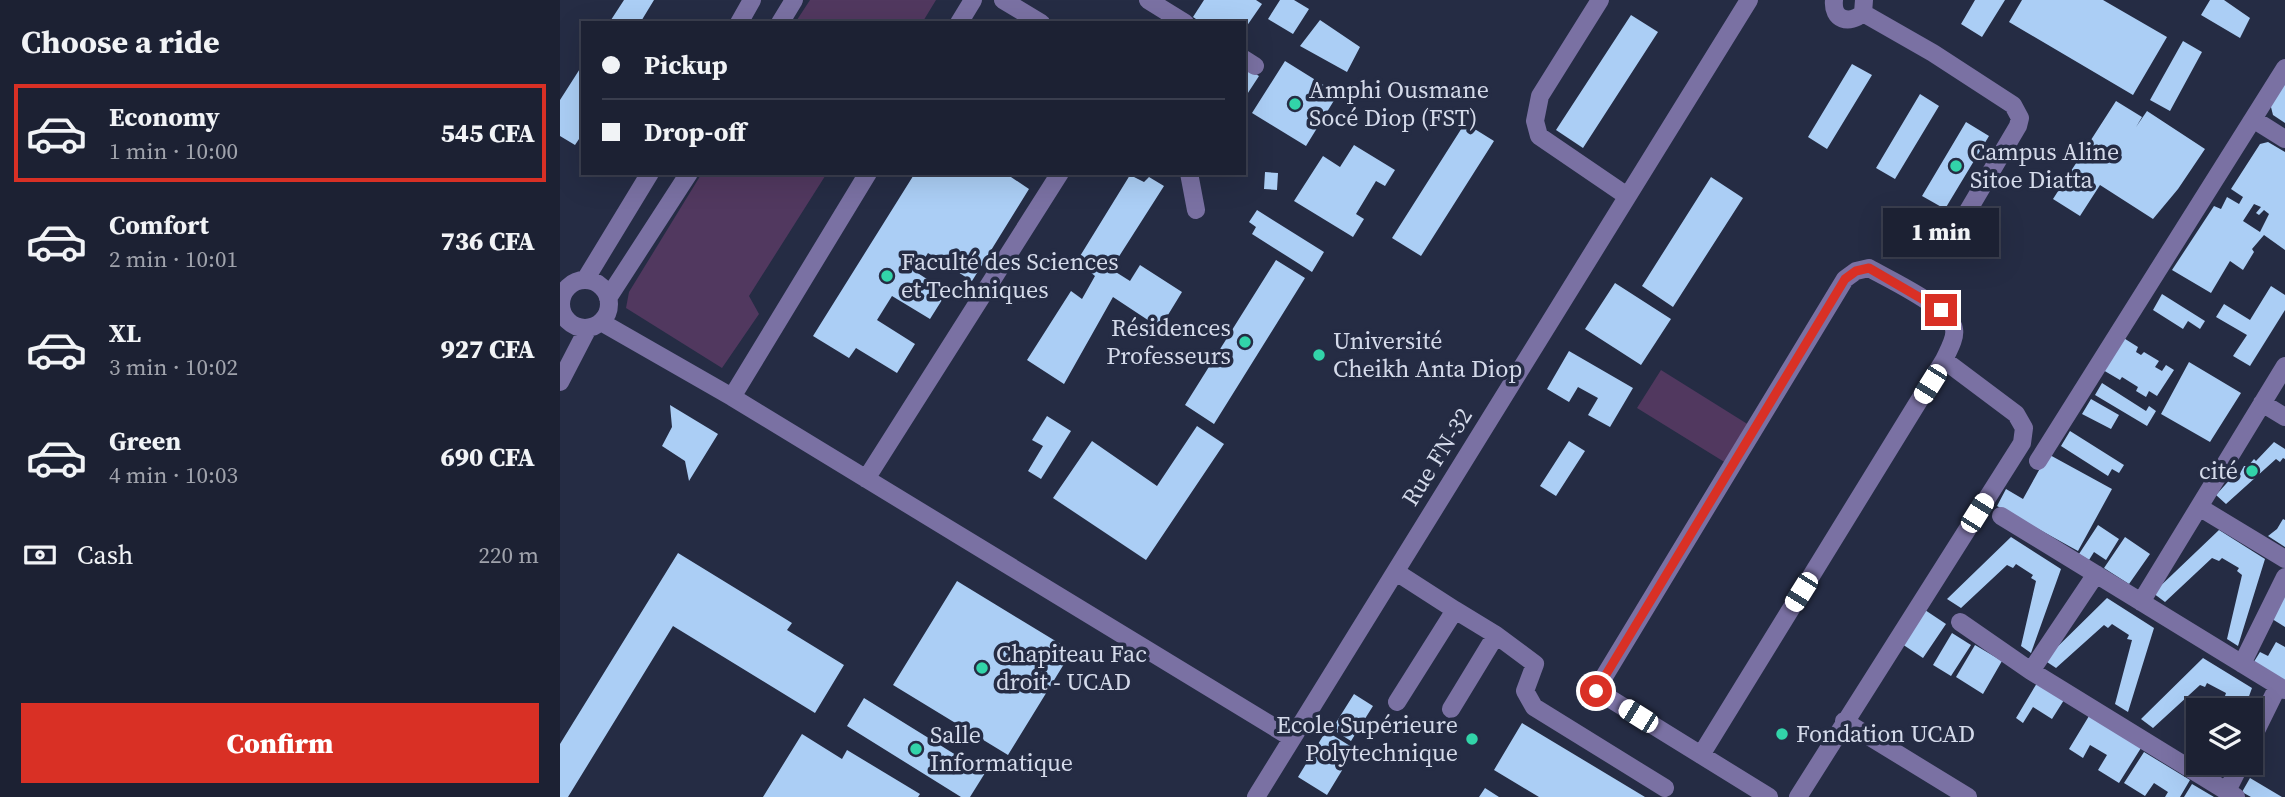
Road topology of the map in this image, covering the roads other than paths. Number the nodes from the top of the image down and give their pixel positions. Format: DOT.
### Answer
graph roads {
  1 [pos="752,0"];
  2 [pos="794,0"];
  3 [pos="972,0"];
  4 [pos="1003,0"];
  5 [pos="1148,0"];
  6 [pos="1600,0"];
  7 [pos="1749,0"];
  8 [pos="1834,0"];
  9 [pos="1864,6"];
  10 [pos="740,21"];
  11 [pos="781,21"];
  12 [pos="960,21"];
  13 [pos="1038,21"];
  14 [pos="1182,21"];
  15 [pos="2285,68"];
  16 [pos="2253,119"];
  17 [pos="2285,139"];
  18 [pos="649,175"];
  19 [pos="688,175"];
  20 [pos="867,175"];
  21 [pos="1059,175"];
  22 [pos="1189,175"];
  23 [pos="1627,196"];
  24 [pos="1196,210"];
  25 [pos="1959,226"];
  26 [pos="585,280"];
  27 [pos="563,288"];
  28 [pos="608,298"];
  29 [pos="561,314"];
  30 [pos="594,325"];
  31 [pos="1944,360"];
  32 [pos="2285,366"];
  33 [pos="560,382"];
  34 [pos="732,397"];
  35 [pos="2262,403"];
  36 [pos="2285,417"];
  37 [pos="2038,461"];
  38 [pos="866,479"];
  39 [pos="2199,507"];
  40 [pos="2001,516"];
  41 [pos="2285,559"];
  42 [pos="1396,572"];
  43 [pos="2096,575"];
  44 [pos="2285,577"];
  45 [pos="2141,602"];
  46 [pos="1455,610"];
  47 [pos="1960,622"];
  48 [pos="1496,635"];
  49 [pos="2242,664"];
  50 [pos="2031,671"];
  51 [pos="2282,688"];
  52 [pos="1397,702"];
  53 [pos="1451,709"];
  54 [pos="1844,721"];
  55 [pos="2263,721"];
  56 [pos="1292,738"];
  57 [pos="1701,755"];
  58 [pos="2237,775"];
  59 [pos="1665,788"];
  60 [pos="2231,794"];
  61 [pos="1255,797"];
  62 [pos="1769,797"];
  63 [pos="1798,797"];
  64 [pos="1968,797"];
  1 -- 10 [label="street"];
  2 -- 11 [label="street"];
  3 -- 12 [label="street"];
  4 -- 13 [label="street"];
  5 -- 14 [label="street"];
  6 -- 23 [label="street"];
  7 -- 23 [label="street, Rue FN-32"];
  8 -- 9 [label="street"];
  9 -- 25 [label="street"];
  15 -- 16 [label="street"];
  16 -- 17 [label="street"];
  16 -- 37 [label="street"];
  18 -- 26 [label="street"];
  19 -- 28 [label="street"];
  20 -- 34 [label="street"];
  21 -- 38 [label="street"];
  22 -- 24 [label="street"];
  23 -- 42 [label="street, Rue FN-32"];
  26 -- 27 [label="street"];
  26 -- 28 [label="street"];
  27 -- 29 [label="street"];
  28 -- 30 [label="street"];
  29 -- 30 [label="street"];
  30 -- 33 [label="street"];
  30 -- 34 [label="street"];
  31 -- 54 [label="street"];
  31 -- 57 [label="street"];
  31 -- 57 [label="street"];
  32 -- 35 [label="street"];
  34 -- 38 [label="street"];
  35 -- 36 [label="street"];
  35 -- 39 [label="street"];
  38 -- 56 [label="street"];
  39 -- 41 [label="street"];
  39 -- 45 [label="street"];
  40 -- 43 [label="street"];
  42 -- 46 [label="street"];
  42 -- 56 [label="street, Rue FN-32"];
  43 -- 45 [label="street"];
  43 -- 50 [label="street"];
  44 -- 49 [label="street"];
  45 -- 49 [label="street"];
  46 -- 48 [label="street"];
  46 -- 52 [label="street"];
  47 -- 50 [label="street"];
  48 -- 53 [label="street"];
  48 -- 59 [label="street"];
  49 -- 51 [label="street"];
  50 -- 60 [label="street"];
  51 -- 55 [label="street"];
  54 -- 63 [label="street"];
  54 -- 64 [label="street"];
  56 -- 61 [label="street, Rue FN-32"];
  57 -- 62 [label="street"];
  58 -- 60 [label="street"];
}
